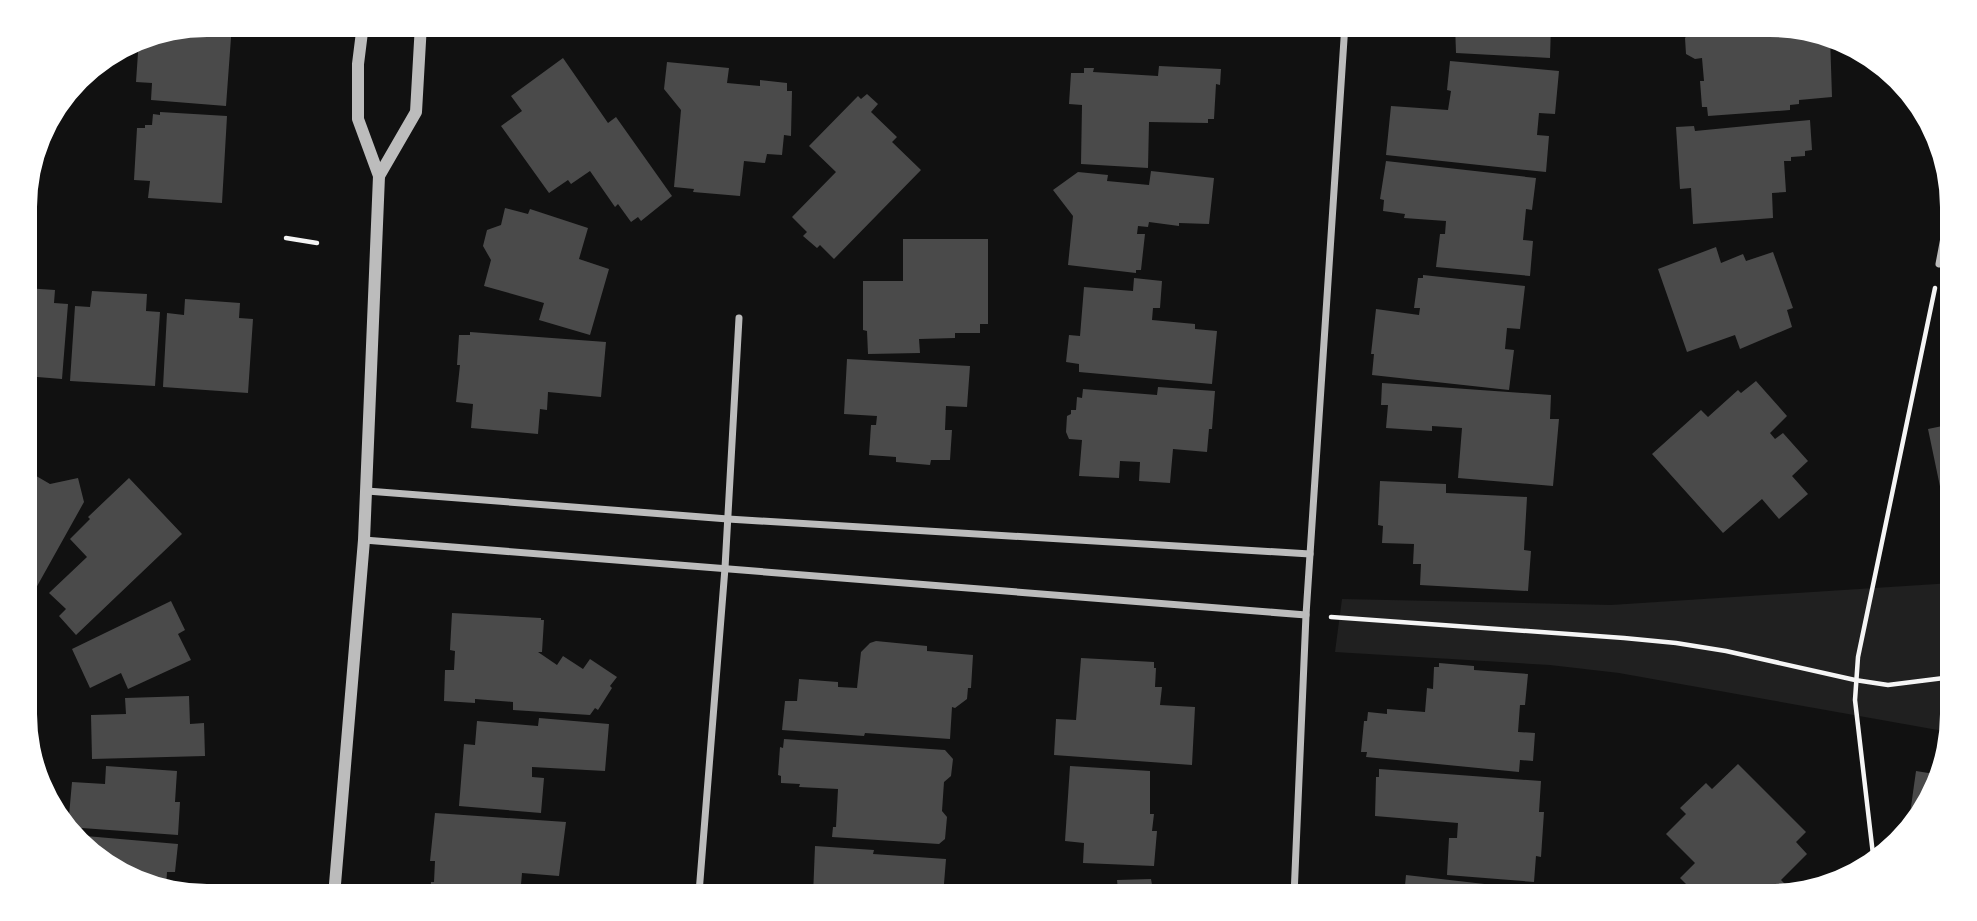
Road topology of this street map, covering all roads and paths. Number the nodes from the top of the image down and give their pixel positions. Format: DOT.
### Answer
graph roads {
  1 [pos="362,37"];
  2 [pos="420,37"];
  3 [pos="1344,37"];
  4 [pos="379,176"];
  5 [pos="286,238"];
  6 [pos="317,243"];
  7 [pos="1940,259"];
  8 [pos="1939,264"];
  9 [pos="739,318"];
  10 [pos="367,491"];
  11 [pos="727,519"];
  12 [pos="364,540"];
  13 [pos="1310,554"];
  14 [pos="725,568"];
  15 [pos="1306,615"];
  16 [pos="1940,678"];
  17 [pos="1855,680"];
  18 [pos="1873,850"];
  19 [pos="335,884"];
  20 [pos="700,884"];
  21 [pos="1295,884"];
  1 -- 4 [label="street"];
  2 -- 4 [label="street"];
  3 -- 13 [label="street"];
  4 -- 10 [label="street"];
  5 -- 6 [label="path"];
  7 -- 8 [label="street"];
  8 -- 17 [label="path"];
  9 -- 11 [label="street"];
  10 -- 11 [label="street"];
  10 -- 12 [label="street"];
  11 -- 13 [label="street"];
  11 -- 14 [label="street"];
  12 -- 14 [label="street"];
  12 -- 19 [label="street"];
  13 -- 15 [label="street"];
  14 -- 15 [label="street"];
  14 -- 20 [label="street"];
  15 -- 17 [label="path"];
  15 -- 21 [label="street"];
  16 -- 17 [label="path"];
  17 -- 18 [label="path"];
}
